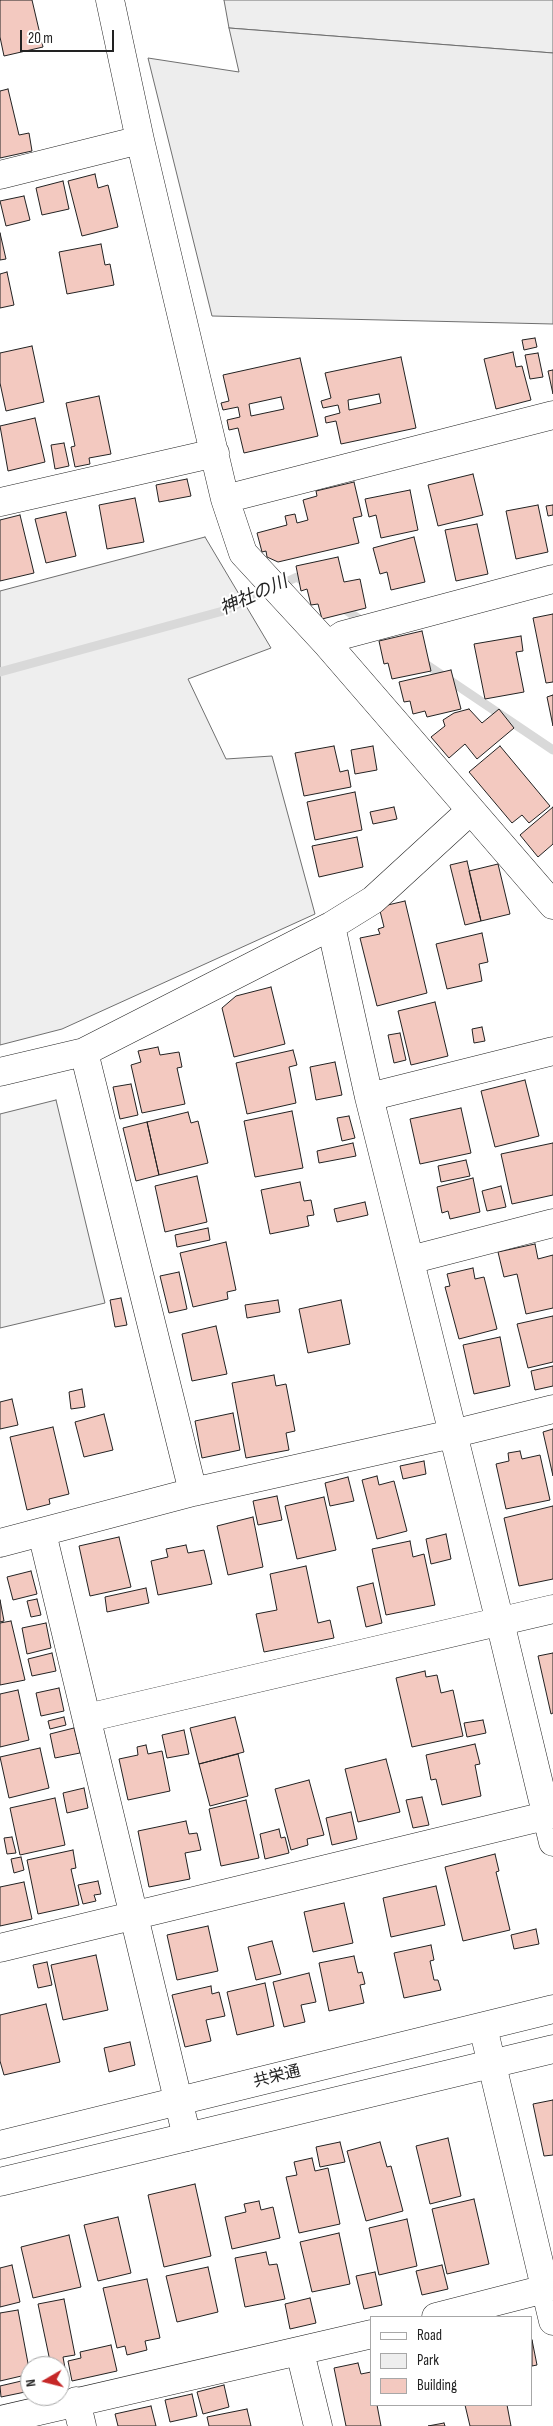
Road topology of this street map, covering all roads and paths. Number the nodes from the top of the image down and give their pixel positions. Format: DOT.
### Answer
graph roads {
  1 [pos="110,0"];
  2 [pos="140,140"];
  3 [pos="0,175"];
  4 [pos="553,415"];
  5 [pos="215,453"];
  6 [pos="225,499"];
  7 [pos="0,501"];
  8 [pos="553,579"];
  9 [pos="328,645"];
  10 [pos="470,811"];
  11 [pos="553,906"];
  12 [pos="331,926"];
  13 [pos="553,1051"];
  14 [pos="84,1052"];
  15 [pos="0,1072"];
  16 [pos="369,1097"];
  17 [pos="553,1223"];
  18 [pos="410,1260"];
  19 [pos="553,1409"];
  20 [pos="452,1434"];
  21 [pos="194,1492"];
  22 [pos="42,1533"];
  23 [pos="0,1543"];
  24 [pos="553,1609"];
  25 [pos="500,1622"];
  26 [pos="87,1718"];
  27 [pos="550,1815"];
  28 [pos="553,1842"];
  29 [pos="136,1916"];
  30 [pos="0,1948"];
  31 [pos="553,2009"];
  32 [pos="483,2026"];
  33 [pos="553,2049"];
  34 [pos="492,2064"];
  35 [pos="178,2101"];
  36 [pos="187,2137"];
  37 [pos="0,2145"];
  38 [pos="0,2182"];
  39 [pos="544,2289"];
  40 [pos="440,2316"];
  41 [pos="553,2321"];
  42 [pos="370,2334"];
  43 [pos="300,2352"];
  44 [pos="79,2414"];
  45 [pos="0,2420"];
  46 [pos="318,2426"];
  1 -- 2 [label="street"];
  2 -- 3 [label="street"];
  2 -- 5 [label="street"];
  4 -- 6 [label="street"];
  5 -- 6 [label="street"];
  5 -- 7 [label="street"];
  6 -- 9 [label="street"];
  8 -- 9 [label="street"];
  9 -- 10 [label="street"];
  10 -- 11 [label="street"];
  10 -- 12 [label="street"];
  12 -- 14 [label="street"];
  12 -- 16 [label="street"];
  13 -- 16 [label="street"];
  14 -- 15 [label="street"];
  14 -- 21 [label="street"];
  16 -- 18 [label="street"];
  17 -- 18 [label="street"];
  18 -- 20 [label="street"];
  19 -- 20 [label="street"];
  20 -- 21 [label="street"];
  20 -- 25 [label="street"];
  21 -- 22 [label="street"];
  22 -- 23 [label="street"];
  22 -- 26 [label="street"];
  24 -- 25 [label="street"];
  25 -- 26 [label="street"];
  25 -- 27 [label="street"];
  26 -- 29 [label="street"];
  27 -- 28 [label="street"];
  27 -- 29 [label="street"];
  29 -- 30 [label="street"];
  29 -- 35 [label="street"];
  31 -- 32 [label="street, 共栄通"];
  32 -- 34 [label="street"];
  32 -- 35 [label="street, 共栄通"];
  33 -- 34 [label="street"];
  34 -- 36 [label="street"];
  34 -- 39 [label="street"];
  35 -- 36 [label="street"];
  35 -- 37 [label="street, 共栄通"];
  36 -- 38 [label="street"];
  39 -- 40 [label="street"];
  39 -- 41 [label="street"];
  42 -- 43 [label="street"];
  43 -- 44 [label="street"];
  43 -- 46 [label="street"];
  44 -- 45 [label="street"];
}
